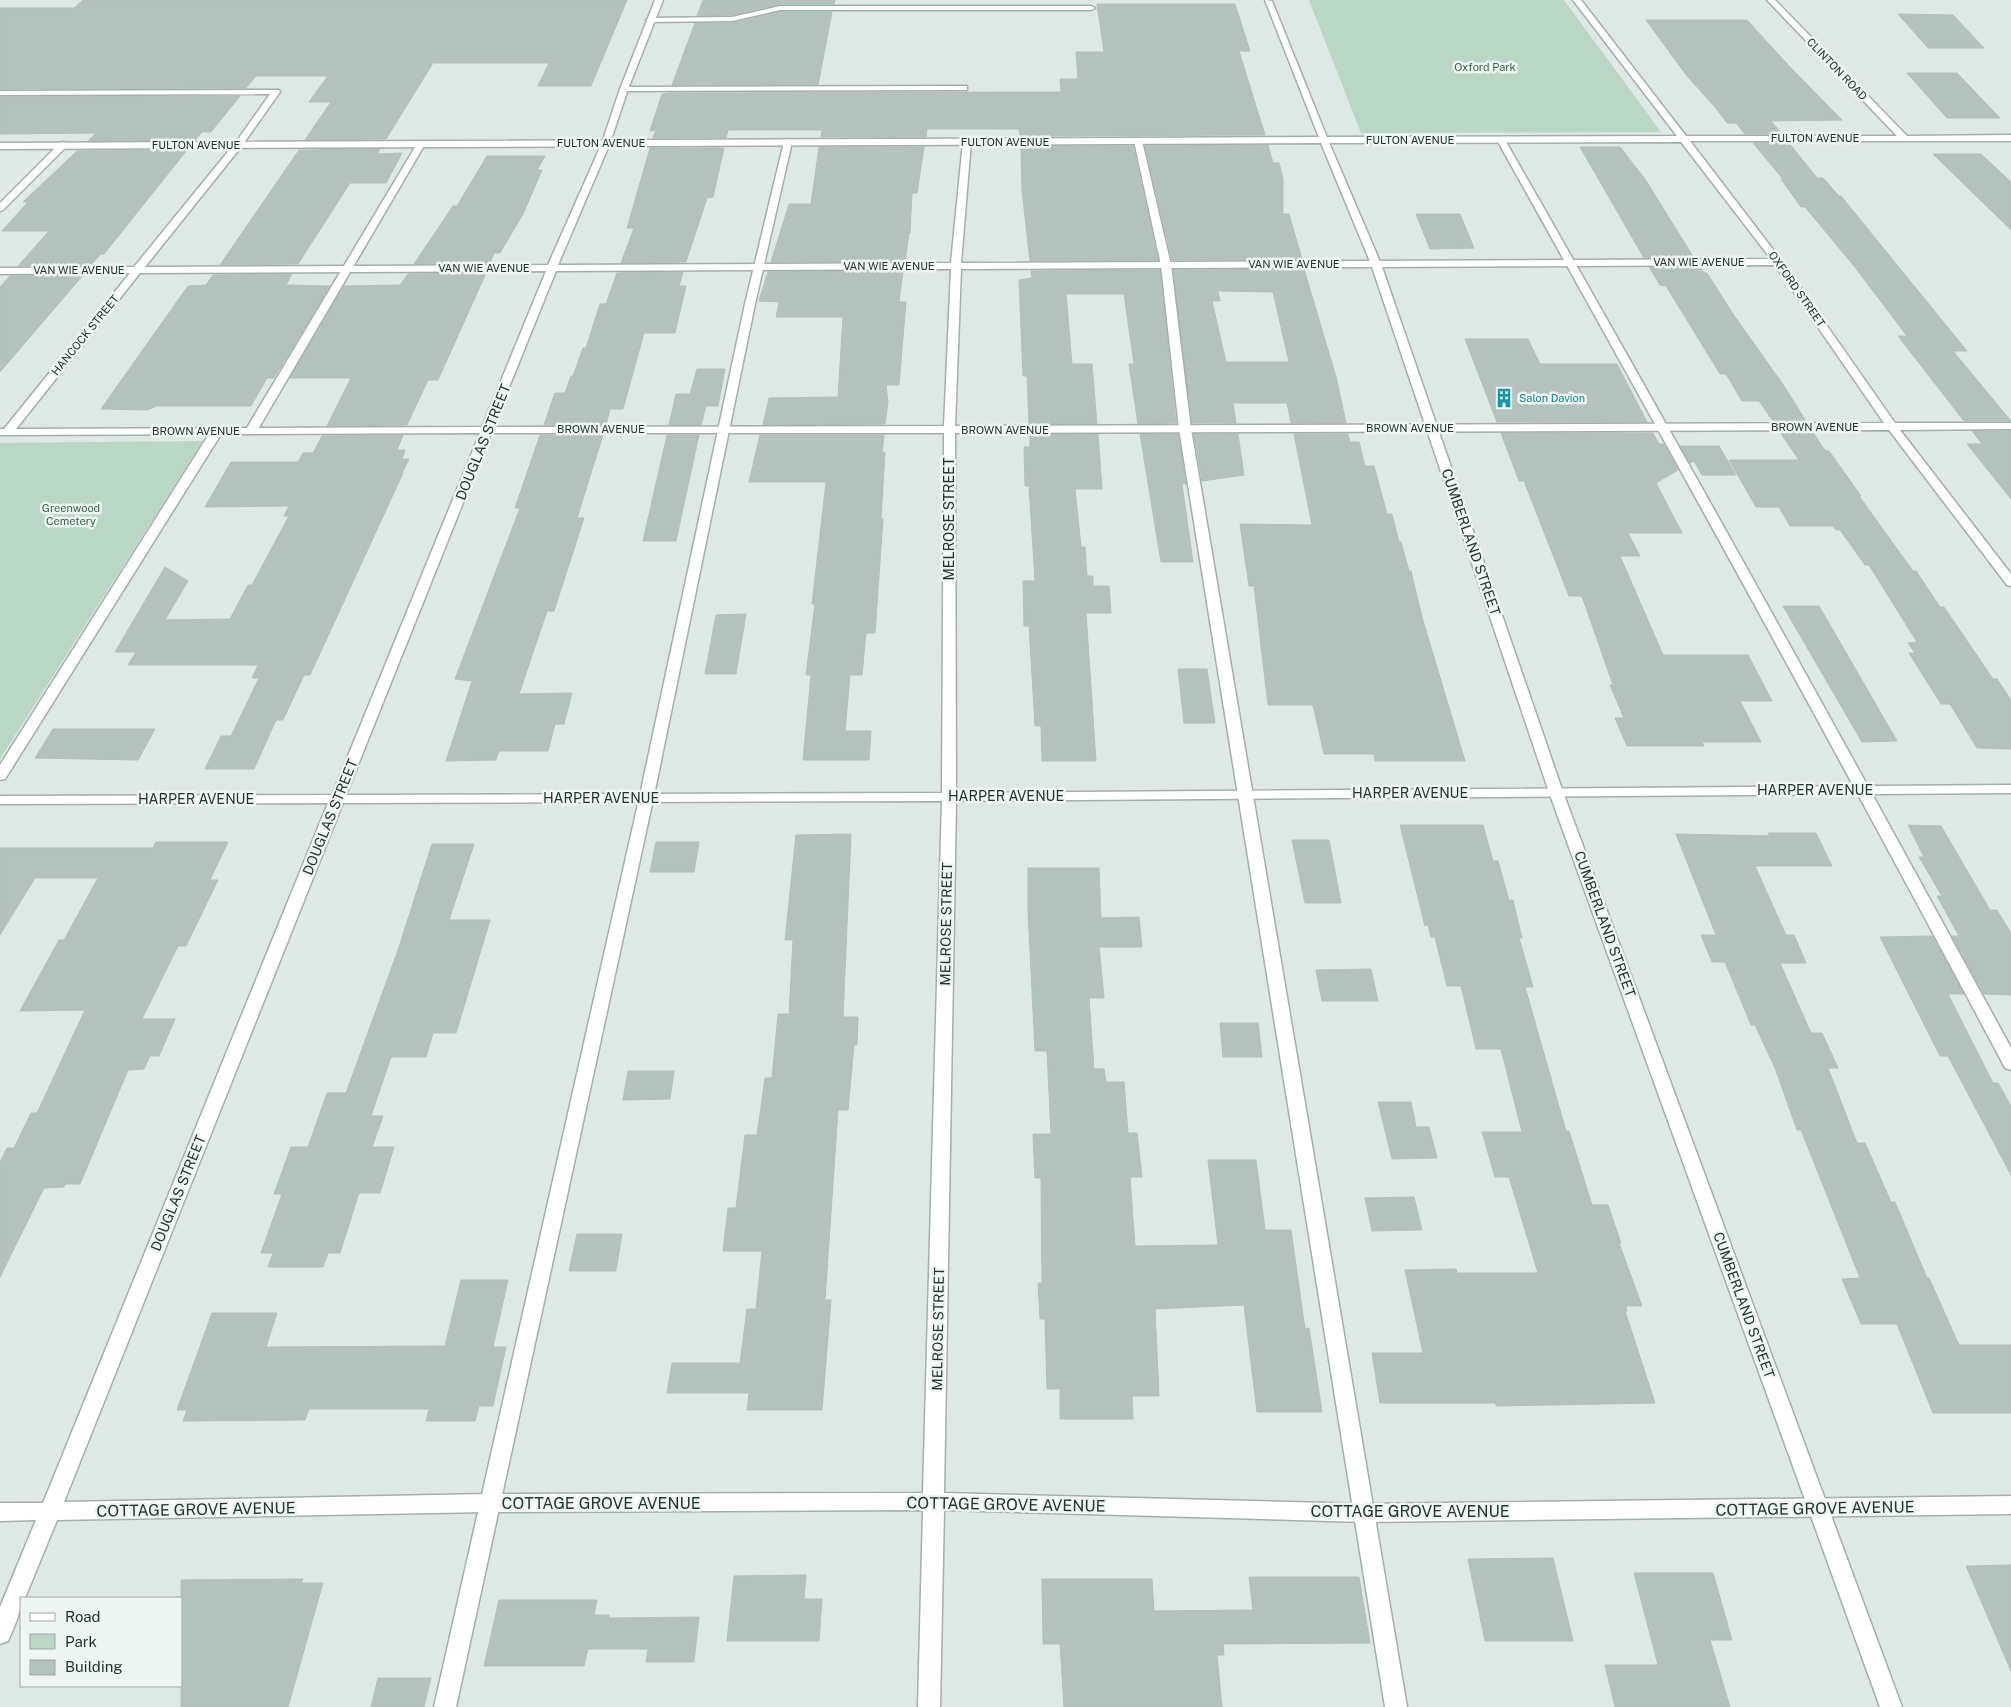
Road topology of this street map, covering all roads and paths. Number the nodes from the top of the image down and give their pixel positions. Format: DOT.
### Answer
graph roads {
  1 [pos="659,0"];
  2 [pos="1577,0"];
  3 [pos="1771,0"];
  4 [pos="1268,1"];
  5 [pos="1091,8"];
  6 [pos="650,20"];
  7 [pos="624,88"];
  8 [pos="964,88"];
  9 [pos="0,93"];
  10 [pos="1904,138"];
  11 [pos="2011,138"];
  12 [pos="1684,139"];
  13 [pos="1324,140"];
  14 [pos="1501,140"];
  15 [pos="1138,141"];
  16 [pos="788,142"];
  17 [pos="967,142"];
  18 [pos="606,143"];
  19 [pos="421,144"];
  20 [pos="63,145"];
  21 [pos="238,145"];
  22 [pos="0,146"];
  23 [pos="0,208"];
  24 [pos="1778,262"];
  25 [pos="1570,263"];
  26 [pos="1376,264"];
  27 [pos="1166,265"];
  28 [pos="956,266"];
  29 [pos="758,267"];
  30 [pos="552,268"];
  31 [pos="346,269"];
  32 [pos="137,270"];
  33 [pos="0,271"];
  34 [pos="2011,426"];
  35 [pos="1664,427"];
  36 [pos="1892,427"];
  37 [pos="1432,428"];
  38 [pos="489,429"];
  39 [pos="724,429"];
  40 [pos="1185,429"];
  41 [pos="252,430"];
  42 [pos="951,430"];
  43 [pos="217,431"];
  44 [pos="3,432"];
  45 [pos="2011,582"];
  46 [pos="0,776"];
  47 [pos="2011,789"];
  48 [pos="1864,790"];
  49 [pos="1556,792"];
  50 [pos="1245,794"];
  51 [pos="949,796"];
  52 [pos="337,798"];
  53 [pos="646,798"];
  54 [pos="0,800"];
  55 [pos="2011,1064"];
  56 [pos="934,1501"];
  57 [pos="488,1504"];
  58 [pos="2011,1505"];
  59 [pos="1819,1508"];
  60 [pos="50,1511"];
  61 [pos="0,1512"];
  62 [pos="1364,1513"];
  63 [pos="0,1634"];
  64 [pos="445,1707"];
  65 [pos="928,1707"];
  66 [pos="1396,1707"];
  67 [pos="1891,1707"];
  1 -- 6 [label="street, DOUGLAS STREET"];
  2 -- 12 [label="street, OXFORD STREET"];
  3 -- 10 [label="street, CLINTON ROAD"];
  4 -- 13 [label="street, CUMBERLAND STREET"];
  5 -- 6 [label="street"];
  6 -- 7 [label="street, DOUGLAS STREET"];
  7 -- 8 [label="street"];
  7 -- 18 [label="street, DOUGLAS STREET"];
  9 -- 21 [label="street, HANCOCK STREET"];
  10 -- 11 [label="street, FULTON AVENUE"];
  10 -- 12 [label="street, FULTON AVENUE"];
  12 -- 14 [label="street, FULTON AVENUE"];
  12 -- 24 [label="street, OXFORD STREET"];
  13 -- 14 [label="street, FULTON AVENUE"];
  13 -- 15 [label="street, FULTON AVENUE"];
  13 -- 26 [label="street, CUMBERLAND STREET"];
  14 -- 25 [label="street"];
  15 -- 17 [label="street, FULTON AVENUE"];
  15 -- 27 [label="street"];
  16 -- 17 [label="street, FULTON AVENUE"];
  16 -- 18 [label="street, FULTON AVENUE"];
  16 -- 29 [label="street"];
  17 -- 28 [label="street, MELROSE STREET"];
  18 -- 19 [label="street, FULTON AVENUE"];
  18 -- 30 [label="street, DOUGLAS STREET"];
  19 -- 21 [label="street, FULTON AVENUE"];
  19 -- 31 [label="street"];
  20 -- 21 [label="street, FULTON AVENUE"];
  20 -- 22 [label="street, FULTON AVENUE"];
  20 -- 23 [label="street"];
  21 -- 32 [label="street, HANCOCK STREET"];
  24 -- 25 [label="street, VAN WIE AVENUE"];
  24 -- 36 [label="street, OXFORD STREET"];
  25 -- 26 [label="street, VAN WIE AVENUE"];
  25 -- 35 [label="street"];
  26 -- 27 [label="street, VAN WIE AVENUE"];
  26 -- 37 [label="street, CUMBERLAND STREET"];
  27 -- 28 [label="street, VAN WIE AVENUE"];
  27 -- 40 [label="street"];
  28 -- 29 [label="street, VAN WIE AVENUE"];
  28 -- 42 [label="street, MELROSE STREET"];
  29 -- 30 [label="street, VAN WIE AVENUE"];
  29 -- 39 [label="street"];
  30 -- 31 [label="street, VAN WIE AVENUE"];
  30 -- 38 [label="street, DOUGLAS STREET"];
  31 -- 32 [label="street, VAN WIE AVENUE"];
  31 -- 41 [label="street"];
  32 -- 33 [label="street, VAN WIE AVENUE"];
  32 -- 44 [label="street, HANCOCK STREET"];
  34 -- 36 [label="street, BROWN AVENUE"];
  35 -- 36 [label="street, BROWN AVENUE"];
  35 -- 37 [label="street, BROWN AVENUE"];
  35 -- 48 [label="street"];
  36 -- 45 [label="street, OXFORD STREET"];
  37 -- 40 [label="street, BROWN AVENUE"];
  37 -- 49 [label="street, CUMBERLAND STREET"];
  38 -- 39 [label="street, BROWN AVENUE"];
  38 -- 41 [label="street, BROWN AVENUE"];
  38 -- 52 [label="street, DOUGLAS STREET"];
  39 -- 42 [label="street, BROWN AVENUE"];
  39 -- 53 [label="street"];
  40 -- 42 [label="street, BROWN AVENUE"];
  40 -- 50 [label="street"];
  41 -- 43 [label="street, BROWN AVENUE"];
  42 -- 51 [label="street, MELROSE STREET"];
  43 -- 44 [label="street, BROWN AVENUE"];
  43 -- 46 [label="street"];
  47 -- 48 [label="street, HARPER AVENUE"];
  48 -- 49 [label="street, HARPER AVENUE"];
  48 -- 55 [label="street"];
  49 -- 50 [label="street, HARPER AVENUE"];
  49 -- 59 [label="street, CUMBERLAND STREET"];
  50 -- 51 [label="street, HARPER AVENUE"];
  50 -- 62 [label="street"];
  51 -- 53 [label="street, HARPER AVENUE"];
  51 -- 56 [label="street, MELROSE STREET"];
  52 -- 53 [label="street, HARPER AVENUE"];
  52 -- 54 [label="street, HARPER AVENUE"];
  52 -- 60 [label="street, DOUGLAS STREET"];
  53 -- 57 [label="street"];
  56 -- 57 [label="street, COTTAGE GROVE AVENUE"];
  56 -- 62 [label="street, COTTAGE GROVE AVENUE"];
  56 -- 65 [label="street, MELROSE STREET"];
  57 -- 60 [label="street, COTTAGE GROVE AVENUE"];
  57 -- 64 [label="street"];
  58 -- 59 [label="street, COTTAGE GROVE AVENUE"];
  59 -- 62 [label="street, COTTAGE GROVE AVENUE"];
  59 -- 67 [label="street, CUMBERLAND STREET"];
  60 -- 61 [label="street, COTTAGE GROVE AVENUE"];
  60 -- 63 [label="street, DOUGLAS STREET"];
  62 -- 66 [label="street"];
}
